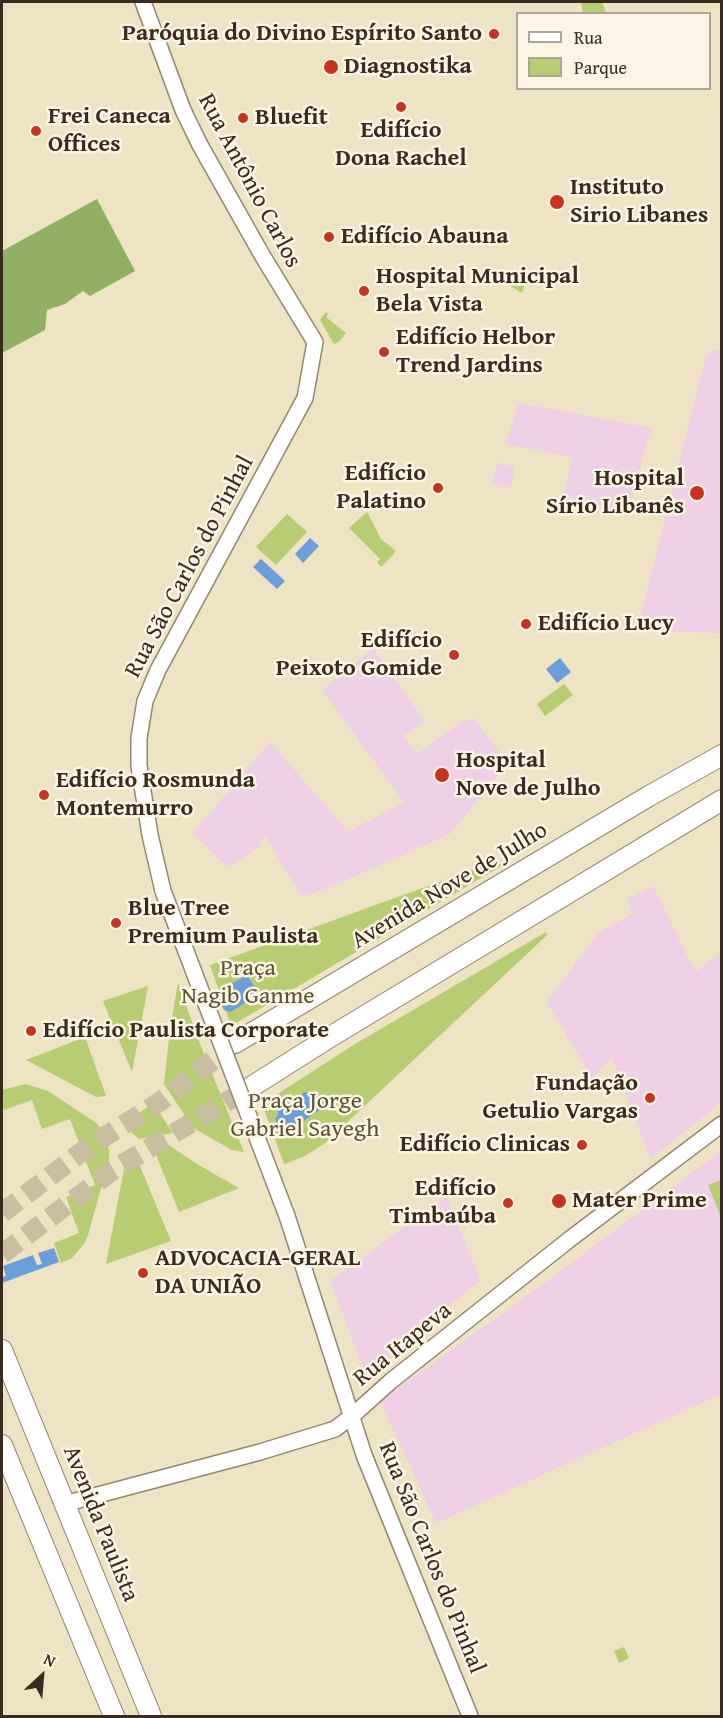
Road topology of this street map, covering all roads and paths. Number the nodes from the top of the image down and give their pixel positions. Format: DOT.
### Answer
graph roads {
  1 [pos="142,2"];
  2 [pos="315,342"];
  3 [pos="722,755"];
  4 [pos="722,800"];
  5 [pos="236,1043"];
  6 [pos="250,1087"];
  7 [pos="722,1124"];
  8 [pos="2,1350"];
  9 [pos="352,1416"];
  10 [pos="2,1445"];
  11 [pos="64,1504"];
  12 [pos="114,1716"];
  13 [pos="151,1716"];
  14 [pos="470,1716"];
  1 -- 2 [label="street, Rua Antônio Carlos"];
  2 -- 9 [label="street, Rua São Carlos do Pinhal, bridge"];
  3 -- 5 [label="main road, Avenida Nove de Julho"];
  4 -- 6 [label="main road"];
  7 -- 9 [label="street, Rua Itapeva"];
  8 -- 11 [label="main road, Avenida Paulista"];
  9 -- 11 [label="street, Rua Itapeva"];
  9 -- 14 [label="street, Rua São Carlos do Pinhal"];
  10 -- 12 [label="main road"];
  11 -- 13 [label="main road, Avenida Paulista"];
}
